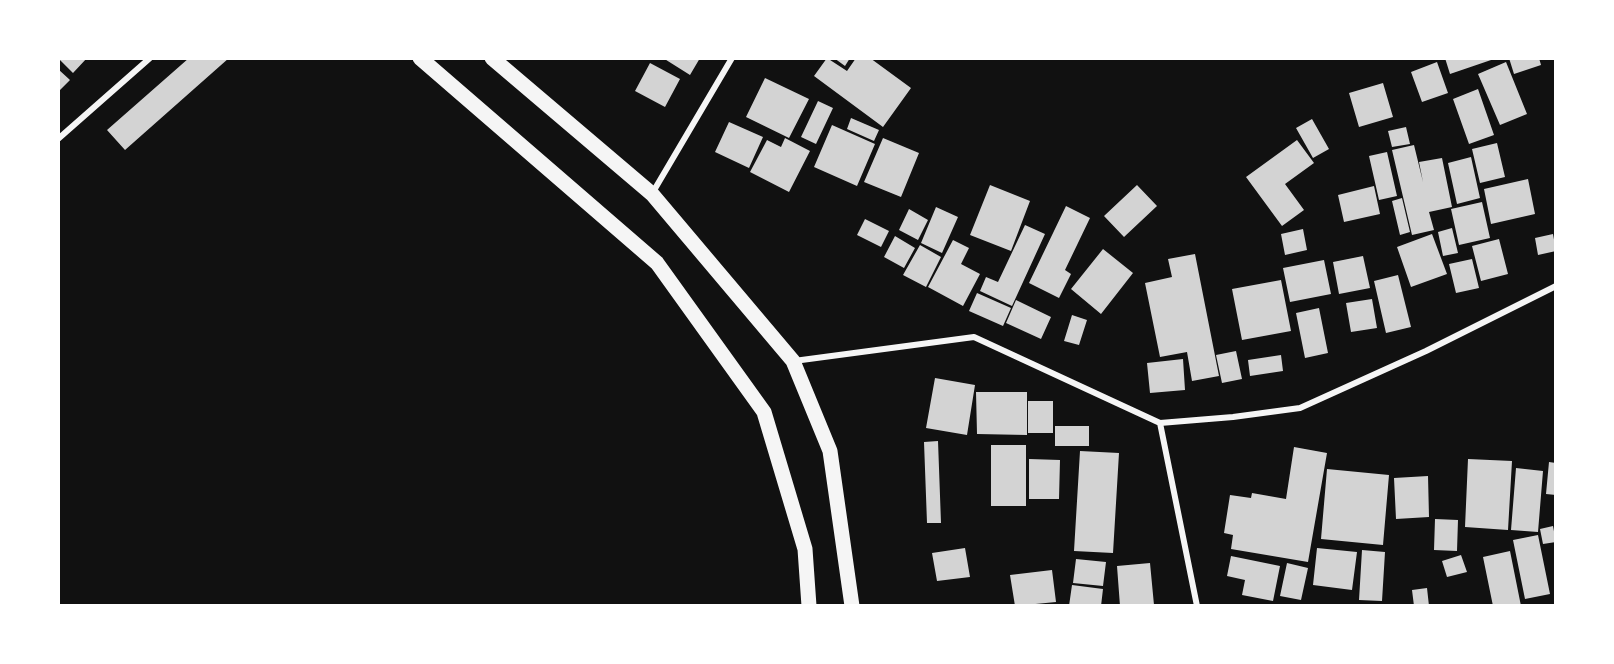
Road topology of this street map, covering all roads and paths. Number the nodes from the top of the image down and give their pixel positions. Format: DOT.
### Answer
graph roads {
  1 [pos="150,58"];
  2 [pos="420,58"];
  3 [pos="492,58"];
  4 [pos="732,58"];
  5 [pos="58,140"];
  6 [pos="652,194"];
  7 [pos="1556,286"];
  8 [pos="793,361"];
  9 [pos="1160,423"];
  10 [pos="809,606"];
  11 [pos="852,606"];
  12 [pos="1197,606"];
  1 -- 5 [label="street"];
  2 -- 10 [label="main road"];
  3 -- 6 [label="main road"];
  4 -- 6 [label="street"];
  6 -- 8 [label="main road"];
  7 -- 9 [label="street"];
  8 -- 9 [label="street"];
  8 -- 11 [label="main road"];
  9 -- 12 [label="street"];
}
